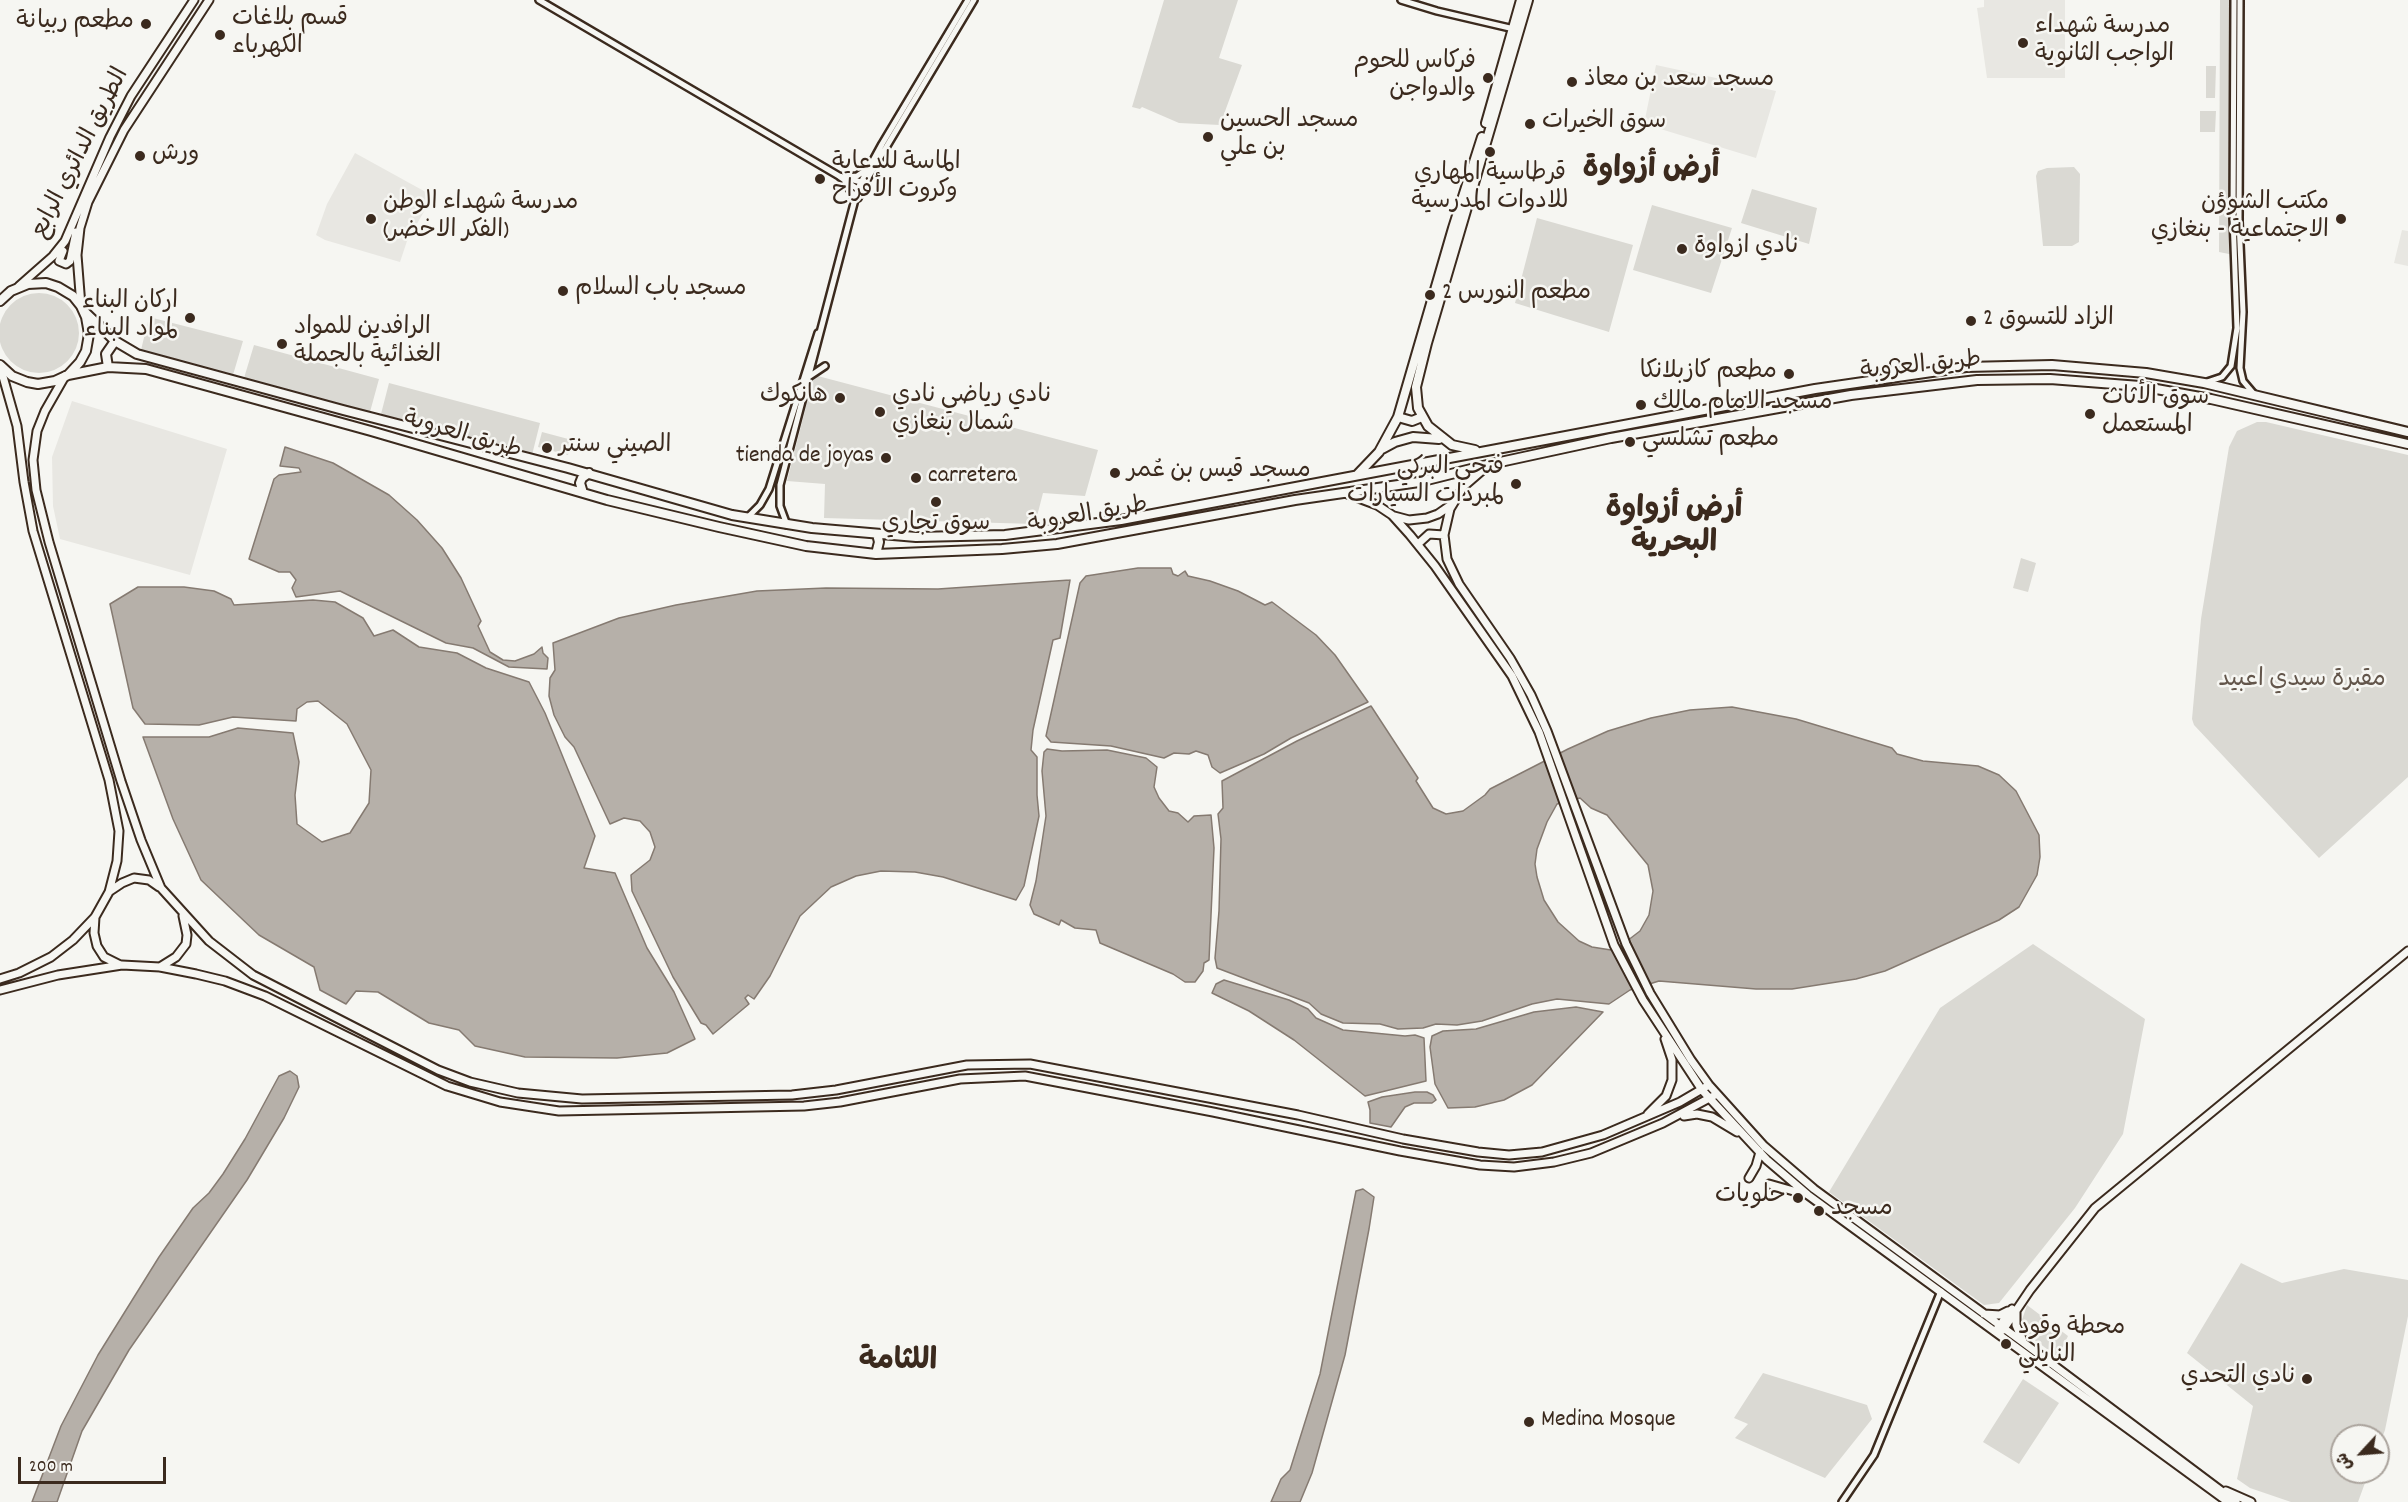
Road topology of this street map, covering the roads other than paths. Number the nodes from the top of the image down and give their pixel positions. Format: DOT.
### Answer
graph roads {
  1 [pos="194,0"];
  2 [pos="209,0"];
  3 [pos="539,0"];
  4 [pos="968,0"];
  5 [pos="974,0"];
  6 [pos="1401,0"];
  7 [pos="1521,0"];
  8 [pos="1528,0"];
  9 [pos="2234,0"];
  10 [pos="2240,0"];
  11 [pos="1516,30"];
  12 [pos="868,166"];
  13 [pos="845,179"];
  14 [pos="861,186"];
  15 [pos="853,205"];
  16 [pos="82,219"];
  17 [pos="67,237"];
  18 [pos="14,290"];
  19 [pos="0,294"];
  20 [pos="0,301"];
  21 [pos="82,308"];
  22 [pos="820,328"];
  23 [pos="115,341"];
  24 [pos="1895,364"];
  25 [pos="0,366"];
  26 [pos="825,366"];
  27 [pos="2231,366"];
  28 [pos="108,367"];
  29 [pos="2240,368"];
  30 [pos="67,375"];
  31 [pos="1896,376"];
  32 [pos="809,377"];
  33 [pos="2204,383"];
  34 [pos="2255,395"];
  35 [pos="1398,417"];
  36 [pos="1422,417"];
  37 [pos="2408,432"];
  38 [pos="1443,440"];
  39 [pos="2408,444"];
  40 [pos="1486,451"];
  41 [pos="1379,452"];
  42 [pos="1491,464"];
  43 [pos="1402,466"];
  44 [pos="589,473"];
  45 [pos="1357,475"];
  46 [pos="1407,484"];
  47 [pos="1342,493"];
  48 [pos="583,494"];
  49 [pos="1453,503"];
  50 [pos="1392,515"];
  51 [pos="746,518"];
  52 [pos="787,525"];
  53 [pos="877,534"];
  54 [pos="1444,535"];
  55 [pos="1419,544"];
  56 [pos="876,554"];
  57 [pos="1548,744"];
  58 [pos="161,888"];
  59 [pos="109,892"];
  60 [pos="183,914"];
  61 [pos="95,917"];
  62 [pos="2408,951"];
  63 [pos="122,965"];
  64 [pos="159,967"];
  65 [pos="0,979"];
  66 [pos="0,990"];
  67 [pos="1662,1028"];
  68 [pos="1709,1085"];
  69 [pos="1702,1090"];
  70 [pos="1717,1094"];
  71 [pos="676,1097"];
  72 [pos="1710,1098"];
  73 [pos="639,1099"];
  74 [pos="676,1108"];
  75 [pos="639,1110"];
  76 [pos="1678,1116"];
  77 [pos="1644,1118"];
  78 [pos="1747,1139"];
  79 [pos="1760,1152"];
  80 [pos="1749,1178"];
  81 [pos="1769,1185"];
  82 [pos="1808,1195"];
  83 [pos="1941,1291"];
  84 [pos="2015,1310"];
  85 [pos="1984,1314"];
  86 [pos="2000,1329"];
  87 [pos="2024,1343"];
  88 [pos="2217,1491"];
  89 [pos="1842,1502"];
  90 [pos="2234,1502"];
  91 [pos="2251,1502"];
  1 -- 17 [label="main road, الطريق الدائري الرابع"];
  2 -- 16 [label="main road, الطريق الدائري الرابع"];
  3 -- 13 [label="street"];
  4 -- 12 [label="street"];
  5 -- 14 [label="street"];
  6 -- 11 [label="street"];
  7 -- 11 [label="highway"];
  8 -- 11 [label="highway"];
  9 -- 27 [label="street"];
  10 -- 29 [label="street"];
  11 -- 35 [label="highway"];
  11 -- 36 [label="highway"];
  12 -- 13 [label="street"];
  12 -- 14 [label="street"];
  13 -- 14 [label="street"];
  13 -- 15 [label="street"];
  14 -- 15 [label="street"];
  15 -- 22 [label="street"];
  16 -- 17 [label="main road"];
  16 -- 21 [label="main road, الطريق الدائري الرابع"];
  17 -- 18 [label="main road, الطريق الدائري الرابع"];
  18 -- 19 [label="highway"];
  18 -- 20 [label="highway"];
  18 -- 21 [label="highway, طريق العروبة"];
  21 -- 23 [label="highway, طريق العروبة"];
  21 -- 30 [label="highway"];
  22 -- 32 [label="street"];
  22 -- 51 [label="street"];
  23 -- 28 [label="highway"];
  23 -- 44 [label="highway, طريق العروبة"];
  24 -- 31 [label="highway"];
  25 -- 30 [label="highway, طريق العروبة"];
  25 -- 59 [label="main road"];
  26 -- 32 [label="street"];
  27 -- 29 [label="street"];
  27 -- 33 [label="street"];
  28 -- 30 [label="highway, طريق العروبة"];
  28 -- 48 [label="highway, طريق العروبة"];
  29 -- 34 [label="street"];
  30 -- 58 [label="main road"];
  31 -- 33 [label="highway, طريق العروبة"];
  31 -- 40 [label="highway, طريق العروبة"];
  32 -- 52 [label="street"];
  33 -- 34 [label="highway, طريق العروبة"];
  34 -- 37 [label="highway, طريق العروبة"];
  35 -- 36 [label="highway"];
  35 -- 41 [label="highway"];
  36 -- 38 [label="highway"];
  38 -- 40 [label="highway"];
  38 -- 41 [label="highway"];
  39 -- 42 [label="highway, طريق العروبة"];
  40 -- 43 [label="highway, طريق العروبة"];
  41 -- 45 [label="highway"];
  42 -- 46 [label="highway, طريق العروبة"];
  42 -- 49 [label="main road"];
  43 -- 45 [label="highway, طريق العروبة"];
  43 -- 46 [label="highway"];
  44 -- 48 [label="highway"];
  44 -- 51 [label="highway, طريق العروبة"];
  45 -- 53 [label="highway, طريق العروبة"];
  46 -- 47 [label="highway, طريق العروبة"];
  47 -- 50 [label="main road"];
  47 -- 56 [label="highway, طريق العروبة"];
  48 -- 56 [label="highway, طريق العروبة"];
  49 -- 50 [label="main road"];
  49 -- 54 [label="main road"];
  50 -- 55 [label="main road"];
  51 -- 52 [label="highway, طريق العروبة"];
  52 -- 53 [label="highway, طريق العروبة"];
  53 -- 56 [label="highway"];
  54 -- 55 [label="main road"];
  54 -- 57 [label="main road"];
  55 -- 57 [label="main road"];
  57 -- 67 [label="main road"];
  57 -- 68 [label="main road"];
  58 -- 59 [label="main road"];
  58 -- 60 [label="main road"];
  59 -- 61 [label="main road"];
  60 -- 64 [label="main road"];
  60 -- 73 [label="main road"];
  61 -- 63 [label="main road"];
  61 -- 65 [label="main road"];
  62 -- 84 [label="main road"];
  63 -- 64 [label="main road"];
  63 -- 66 [label="main road"];
  64 -- 75 [label="main road"];
  67 -- 69 [label="main road"];
  67 -- 77 [label="main road"];
  68 -- 69 [label="main road"];
  68 -- 70 [label="main road"];
  69 -- 72 [label="main road"];
  69 -- 77 [label="main road"];
  70 -- 72 [label="main road"];
  70 -- 85 [label="main road"];
  71 -- 73 [label="main road"];
  71 -- 74 [label="main road"];
  71 -- 77 [label="main road"];
  72 -- 76 [label="main road"];
  72 -- 78 [label="main road"];
  73 -- 75 [label="main road"];
  74 -- 75 [label="main road"];
  74 -- 76 [label="main road"];
  76 -- 78 [label="main road"];
  78 -- 79 [label="main road"];
  79 -- 80 [label="main road"];
  79 -- 82 [label="main road"];
  81 -- 82 [label="main road"];
  82 -- 83 [label="main road"];
  83 -- 86 [label="main road"];
  83 -- 89 [label="street"];
  84 -- 85 [label="main road"];
  84 -- 86 [label="main road"];
  84 -- 87 [label="main road"];
  85 -- 86 [label="main road"];
  86 -- 87 [label="main road"];
  86 -- 88 [label="main road"];
  87 -- 88 [label="main road"];
  88 -- 90 [label="main road"];
  88 -- 91 [label="main road"];
}
